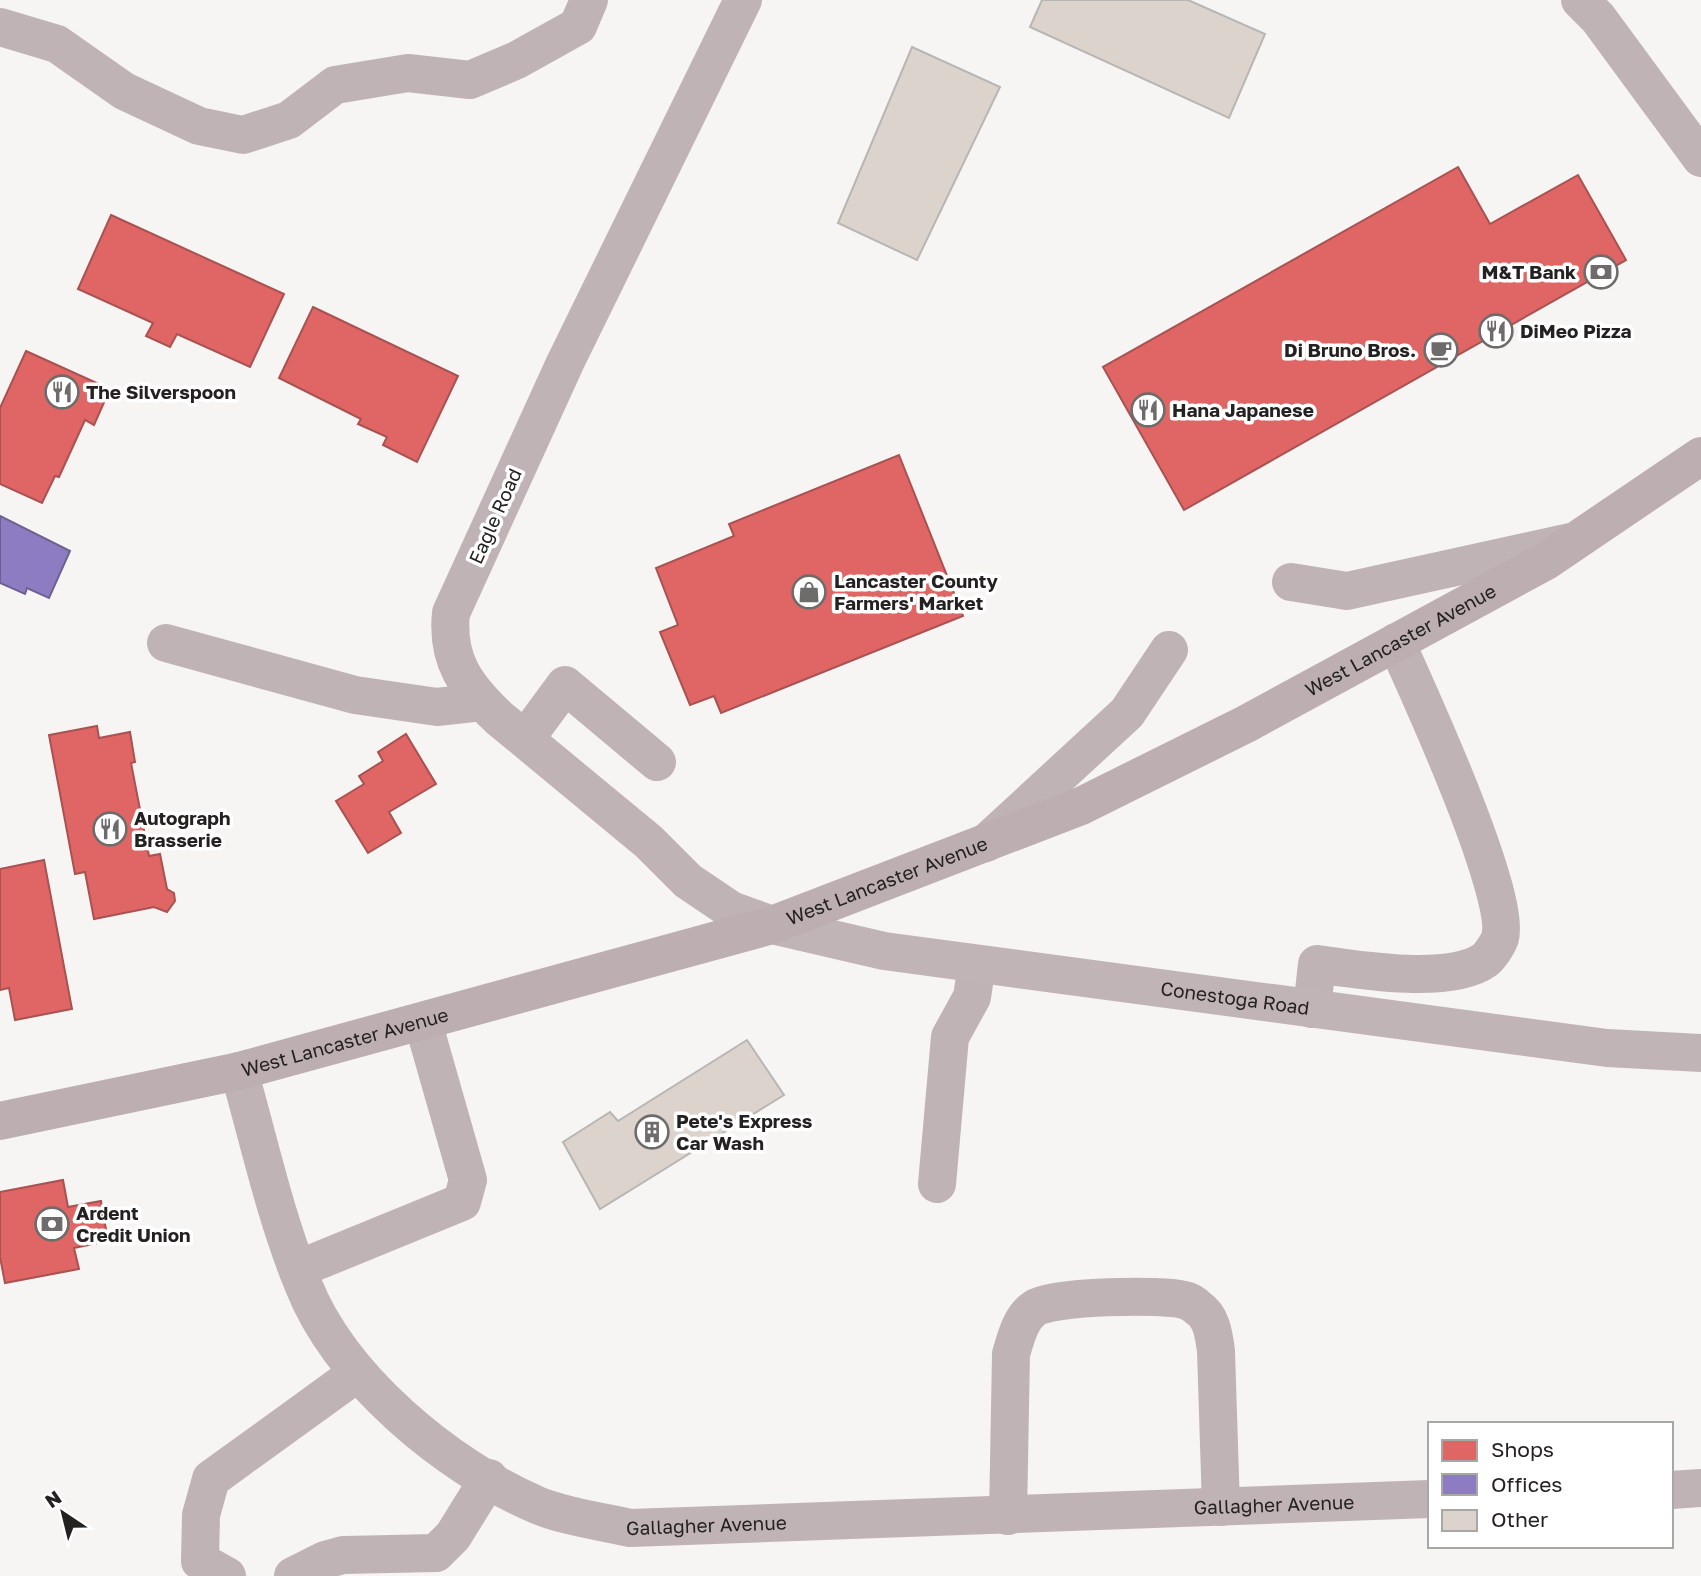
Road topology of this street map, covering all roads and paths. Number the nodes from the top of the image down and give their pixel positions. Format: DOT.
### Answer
graph roads {
  1 [pos="589,0"];
  2 [pos="743,0"];
  3 [pos="1580,0"];
  4 [pos="0,27"];
  5 [pos="1701,158"];
  6 [pos="1701,456"];
  7 [pos="1575,541"];
  8 [pos="1291,582"];
  9 [pos="1396,642"];
  10 [pos="166,643"];
  11 [pos="1169,650"];
  12 [pos="482,702"];
  13 [pos="526,738"];
  14 [pos="657,762"];
  15 [pos="986,843"];
  16 [pos="772,925"];
  17 [pos="977,964"];
  18 [pos="1391,975"];
  19 [pos="1312,1009"];
  20 [pos="1384,1018"];
  21 [pos="423,1021"];
  22 [pos="1701,1053"];
  23 [pos="239,1071"];
  24 [pos="0,1121"];
  25 [pos="937,1184"];
  26 [pos="298,1269"];
  27 [pos="356,1374"];
  28 [pos="489,1478"];
  29 [pos="1701,1488"];
  30 [pos="1673,1489"];
  31 [pos="1428,1499"];
  32 [pos="1221,1507"];
  33 [pos="1008,1516"];
  34 [pos="227,1576"];
  35 [pos="293,1576"];
  1 -- 4 [label="street"];
  2 -- 12 [label="street, Eagle Road"];
  3 -- 5 [label="street"];
  6 -- 7 [label="highway, West Lancaster Avenue"];
  7 -- 8 [label="street"];
  7 -- 9 [label="highway, West Lancaster Avenue"];
  9 -- 15 [label="highway, West Lancaster Avenue"];
  9 -- 18 [label="street"];
  10 -- 12 [label="street"];
  11 -- 15 [label="street"];
  12 -- 13 [label="street, Eagle Road"];
  13 -- 14 [label="street"];
  13 -- 16 [label="street, Eagle Road"];
  15 -- 16 [label="highway, West Lancaster Avenue"];
  16 -- 17 [label="main road, Conestoga Road"];
  16 -- 21 [label="highway, West Lancaster Avenue"];
  17 -- 19 [label="main road, Conestoga Road"];
  17 -- 25 [label="street"];
  18 -- 19 [label="street"];
  18 -- 20 [label="street"];
  19 -- 20 [label="main road, Conestoga Road"];
  20 -- 22 [label="main road, Conestoga Road"];
  21 -- 23 [label="highway, West Lancaster Avenue"];
  21 -- 26 [label="street"];
  23 -- 24 [label="highway, West Lancaster Avenue"];
  23 -- 26 [label="street, Gallagher Avenue"];
  26 -- 27 [label="street, Gallagher Avenue"];
  27 -- 28 [label="street, Gallagher Avenue"];
  27 -- 34 [label="street"];
  28 -- 33 [label="street, Gallagher Avenue"];
  28 -- 35 [label="street"];
  29 -- 30 [label="street"];
  31 -- 32 [label="street, Gallagher Avenue"];
  32 -- 33 [label="street, Gallagher Avenue"];
  32 -- 33 [label="street"];
}
